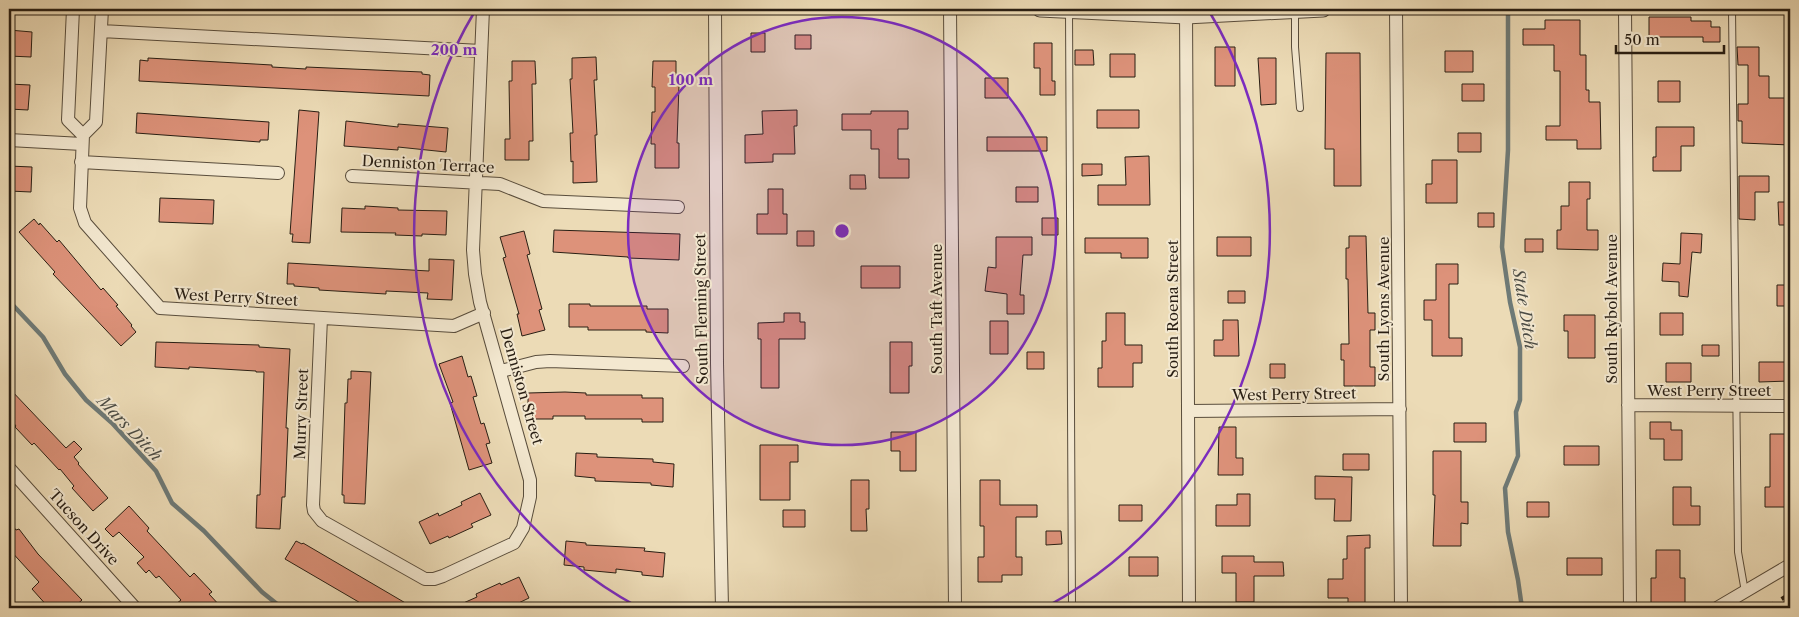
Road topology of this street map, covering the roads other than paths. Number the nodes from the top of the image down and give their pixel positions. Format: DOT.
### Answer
graph roads {
  1 [pos="73,9"];
  2 [pos="102,9"];
  3 [pos="483,9"];
  4 [pos="715,9"];
  5 [pos="950,9"];
  6 [pos="1040,9"];
  7 [pos="1323,9"];
  8 [pos="1396,9"];
  9 [pos="1625,9"];
  10 [pos="1732,9"];
  11 [pos="1069,10"];
  12 [pos="1295,10"];
  13 [pos="1186,12"];
  14 [pos="101,31"];
  15 [pos="481,51"];
  16 [pos="1300,108"];
  17 [pos="83,139"];
  18 [pos="9,140"];
  19 [pos="82,162"];
  20 [pos="278,173"];
  21 [pos="352,176"];
  22 [pos="475,182"];
  23 [pos="678,207"];
  24 [pos="484,313"];
  25 [pos="321,318"];
  26 [pos="683,366"];
  27 [pos="501,371"];
  28 [pos="1628,405"];
  29 [pos="1736,406"];
  30 [pos="1790,406"];
  31 [pos="1400,409"];
  32 [pos="1188,411"];
  33 [pos="9,468"];
  34 [pos="314,511"];
  35 [pos="1790,565"];
  36 [pos="1744,592"];
  37 [pos="135,608"];
  38 [pos="722,608"];
  39 [pos="955,608"];
  40 [pos="1072,608"];
  41 [pos="1189,608"];
  42 [pos="1401,608"];
  43 [pos="1630,608"];
  44 [pos="1717,608"];
  1 -- 17 [label="street"];
  2 -- 14 [label="street"];
  3 -- 15 [label="street, Denniston Street"];
  4 -- 38 [label="street, South Fleming Street"];
  5 -- 39 [label="street, South Taft Avenue"];
  6 -- 11 [label="street"];
  7 -- 12 [label="street"];
  8 -- 31 [label="street, South Lyons Avenue"];
  9 -- 28 [label="street, South Rybolt Avenue"];
  10 -- 29 [label="lane"];
  11 -- 13 [label="street"];
  11 -- 40 [label="lane"];
  12 -- 13 [label="street"];
  12 -- 16 [label="lane"];
  13 -- 32 [label="street, South Roena Street"];
  14 -- 15 [label="street"];
  14 -- 17 [label="street"];
  15 -- 22 [label="street, Denniston Street"];
  17 -- 18 [label="street"];
  17 -- 19 [label="street, West Perry Street"];
  19 -- 20 [label="street"];
  19 -- 25 [label="street, West Perry Street"];
  21 -- 22 [label="street, Denniston Terrace"];
  22 -- 23 [label="street, Denniston Terrace"];
  22 -- 24 [label="street, Denniston Street"];
  24 -- 25 [label="street, West Perry Street"];
  24 -- 27 [label="street, Denniston Street"];
  25 -- 34 [label="street, Murry Street"];
  26 -- 27 [label="street"];
  27 -- 34 [label="street, Denniston Street"];
  28 -- 29 [label="street, West Perry Street"];
  28 -- 43 [label="street, South Rybolt Avenue"];
  29 -- 30 [label="street, West Perry Street"];
  29 -- 36 [label="lane"];
  31 -- 32 [label="street, West Perry Street"];
  31 -- 42 [label="street, South Lyons Avenue"];
  32 -- 41 [label="street, South Roena Street"];
  33 -- 37 [label="street, Tucson Drive"];
  35 -- 36 [label="street"];
  36 -- 44 [label="street"];
}
